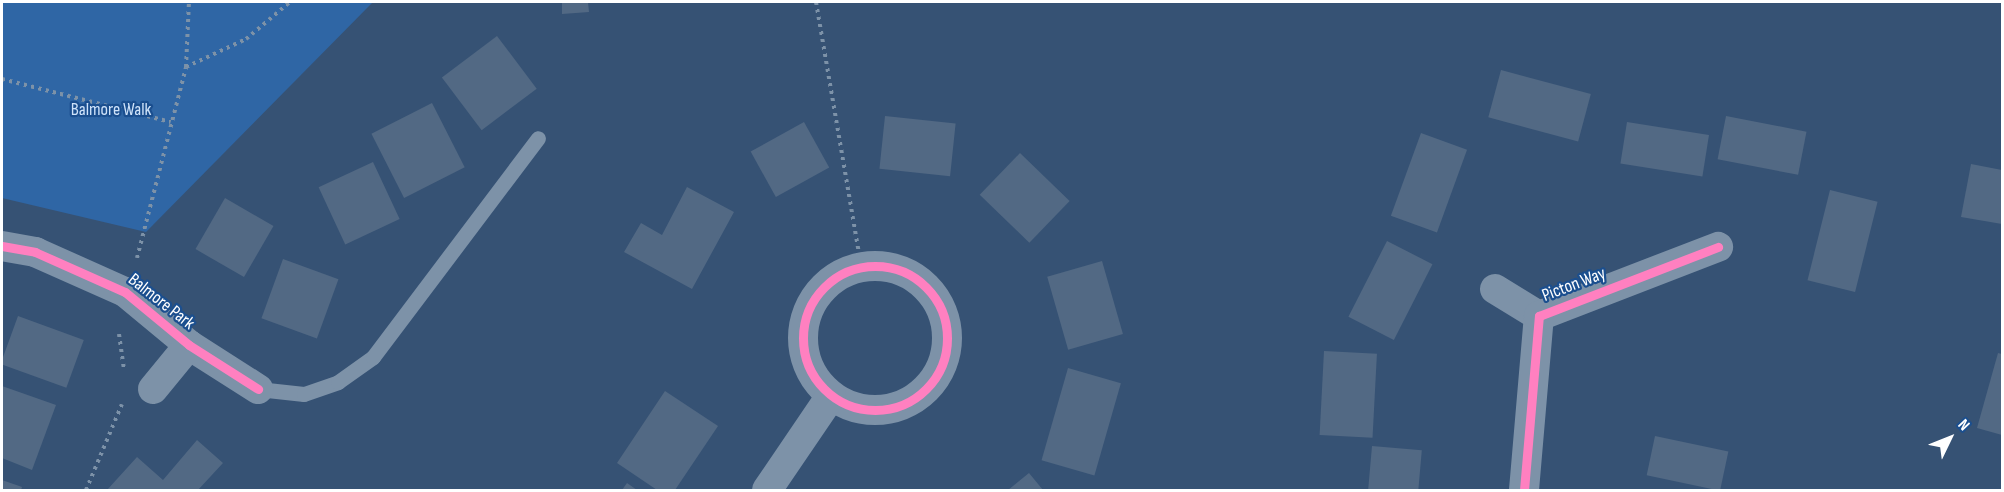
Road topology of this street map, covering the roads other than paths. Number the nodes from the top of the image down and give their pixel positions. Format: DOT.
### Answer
graph roads {
  1 [pos="538,138"];
  2 [pos="2,246"];
  3 [pos="1718,247"];
  4 [pos="1496,289"];
  5 [pos="1539,316"];
  6 [pos="189,345"];
  7 [pos="140,384"];
  8 [pos="258,389"];
  9 [pos="831,396"];
  10 [pos="767,490"];
  11 [pos="1524,490"];
  1 -- 8 [label="lane, Balmore Park"];
  2 -- 6 [label="street, Balmore Park"];
  3 -- 5 [label="street, Picton Way"];
  4 -- 5 [label="street, Picton Way"];
  5 -- 11 [label="street, Picton Way"];
  6 -- 7 [label="street, Balmore Park"];
  6 -- 8 [label="street, Balmore Park"];
  9 -- 9 [label="street"];
  9 -- 10 [label="street"];
}
